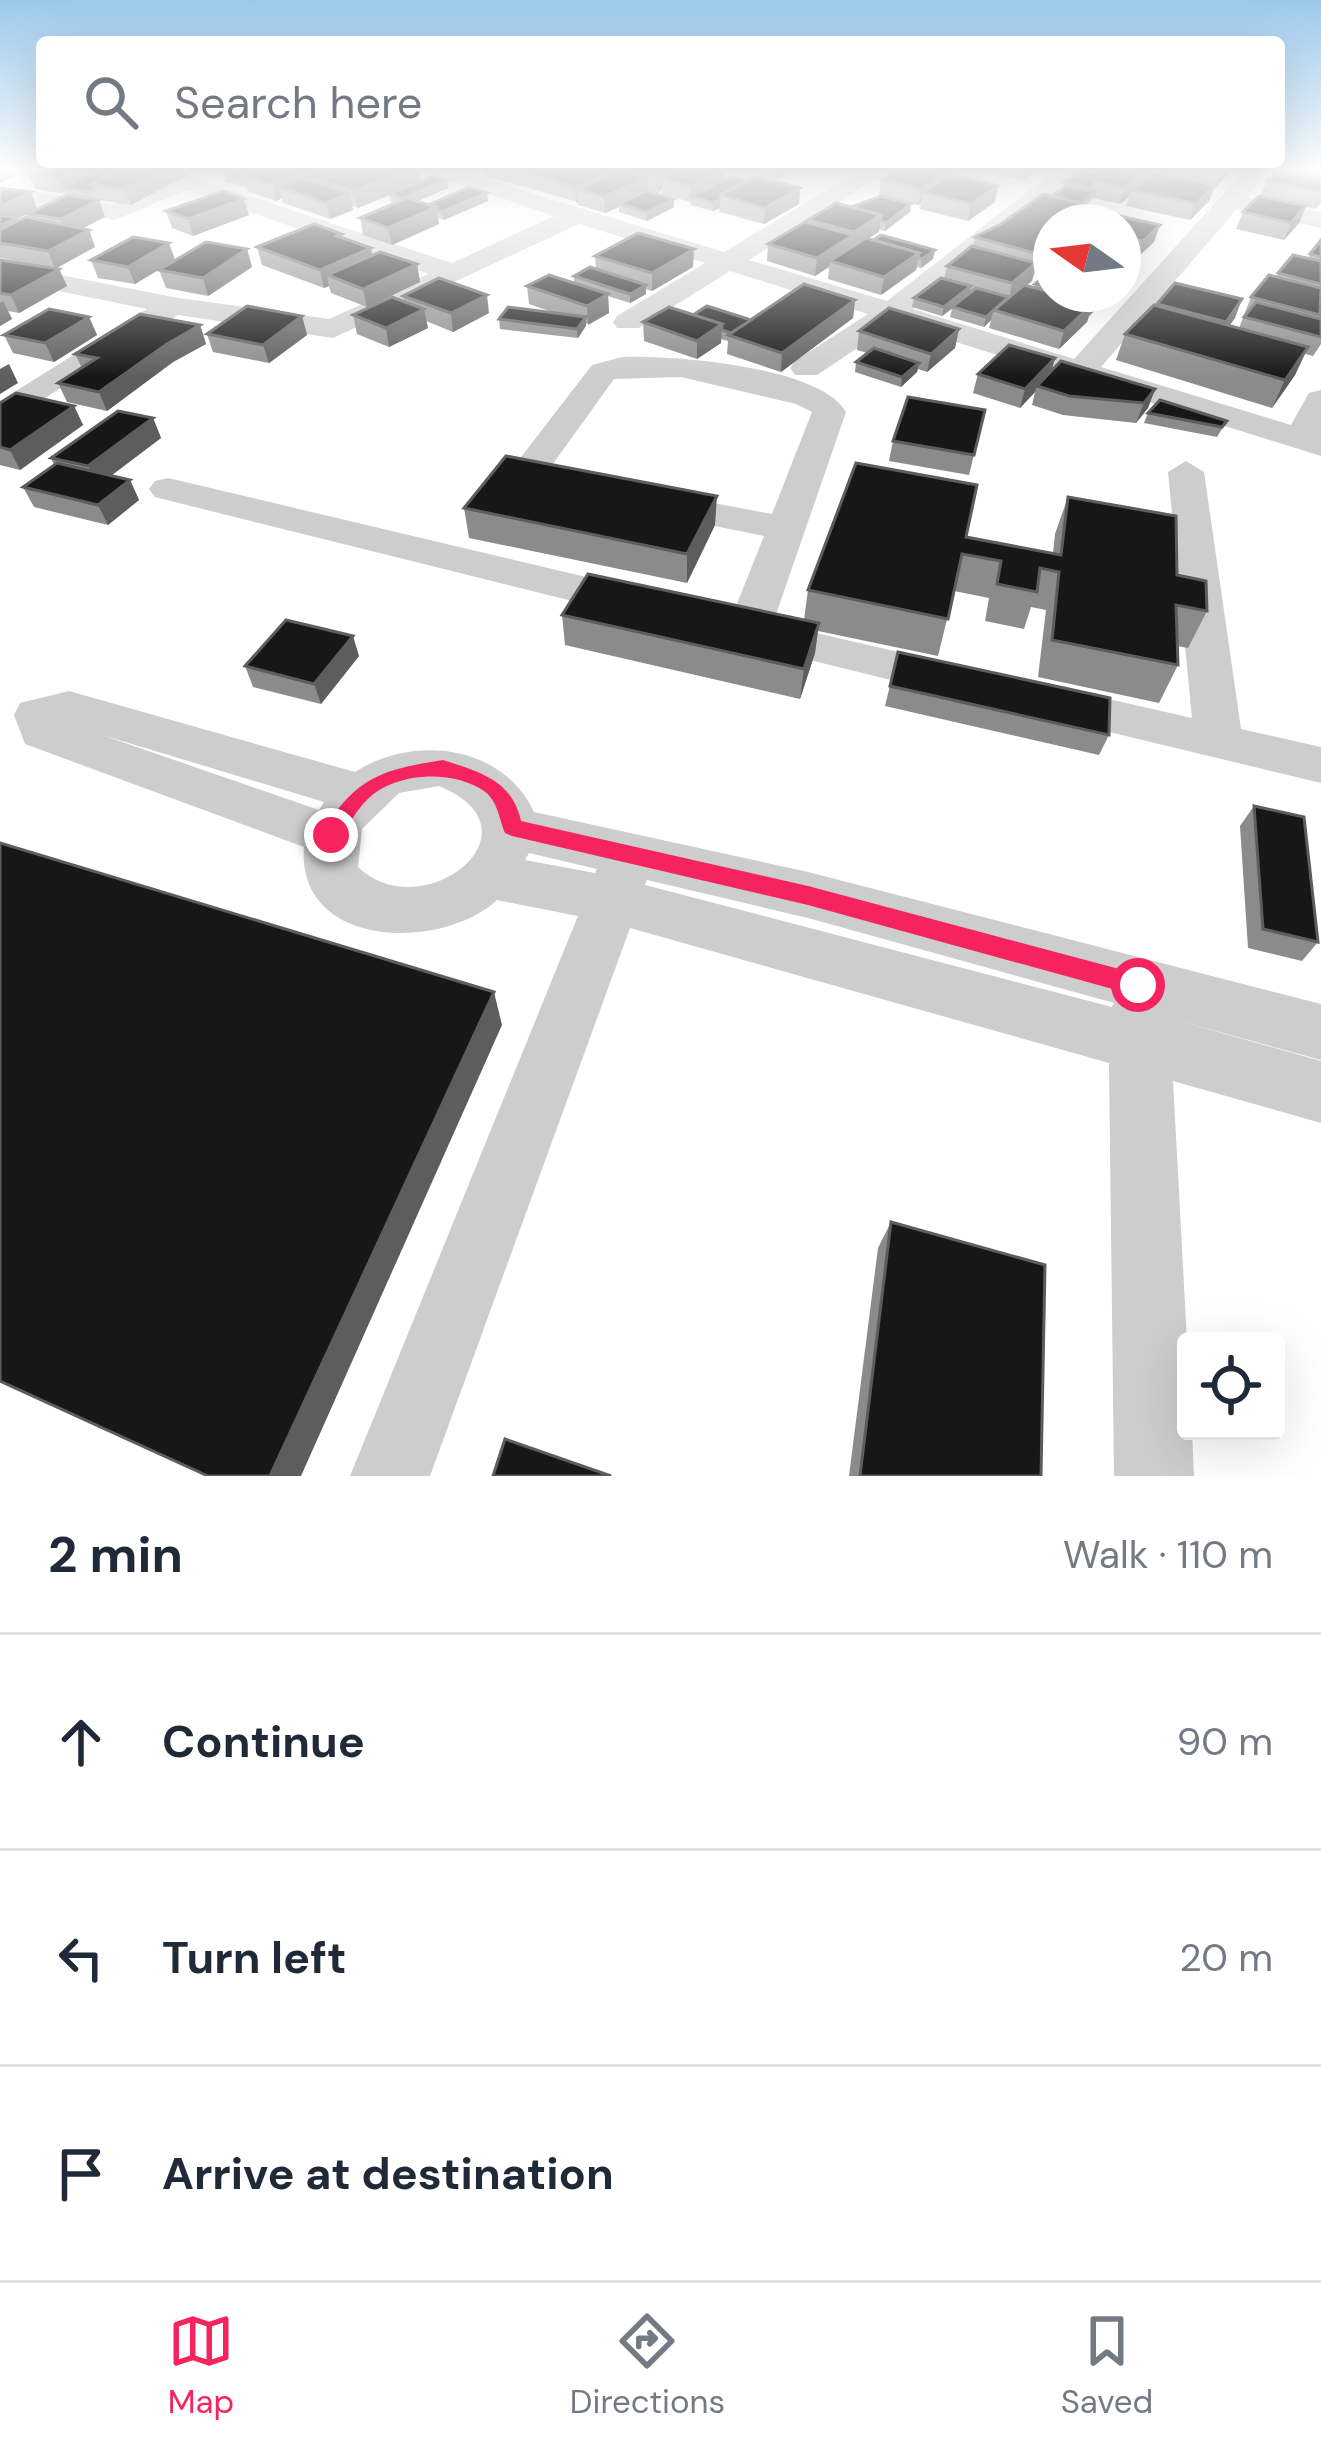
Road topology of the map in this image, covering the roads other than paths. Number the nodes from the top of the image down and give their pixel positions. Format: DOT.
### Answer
graph roads {
  1 [pos="355,240"];
  2 [pos="522,240"];
  3 [pos="658,240"];
  4 [pos="757,240"];
  5 [pos="982,240"];
  6 [pos="1200,240"];
  7 [pos="726,264"];
  8 [pos="0,271"];
  9 [pos="450,272"];
  10 [pos="173,306"];
  11 [pos="893,311"];
  12 [pos="628,322"];
  13 [pos="806,368"];
  14 [pos="1082,369"];
  15 [pos="18,372"];
  16 [pos="54,380"];
  17 [pos="1321,400"];
  18 [pos="0,416"];
  19 [pos="1311,441"];
  20 [pos="1186,472"];
  21 [pos="168,489"];
  22 [pos="783,528"];
  23 [pos="748,631"];
  24 [pos="18,720"];
  25 [pos="1219,742"];
  26 [pos="1321,765"];
  27 [pos="345,814"];
  28 [pos="502,852"];
  29 [pos="622,877"];
  30 [pos="1139,1014"];
  31 [pos="1321,1031"];
  32 [pos="1321,1092"];
  33 [pos="390,1476"];
  34 [pos="1154,1476"];
  1 -- 9 [label="street"];
  2 -- 9 [label="street"];
  3 -- 7 [label="street"];
  4 -- 7 [label="street"];
  5 -- 11 [label="street"];
  6 -- 14 [label="street"];
  7 -- 11 [label="street"];
  7 -- 12 [label="street"];
  8 -- 10 [label="street"];
  9 -- 10 [label="street"];
  10 -- 16 [label="street"];
  11 -- 13 [label="street"];
  11 -- 14 [label="street"];
  14 -- 19 [label="street"];
  15 -- 16 [label="street"];
  16 -- 18 [label="street"];
  17 -- 19 [label="street"];
  20 -- 25 [label="street"];
  21 -- 23 [label="street"];
  22 -- 22 [label="street"];
  22 -- 23 [label="street"];
  23 -- 25 [label="street"];
  24 -- 27 [label="street"];
  25 -- 26 [label="street"];
  27 -- 28 [label="street"];
  27 -- 28 [label="street"];
  28 -- 29 [label="street"];
  29 -- 30 [label="street"];
  29 -- 33 [label="street"];
  30 -- 31 [label="street"];
  30 -- 32 [label="street"];
  30 -- 34 [label="street"];
}
